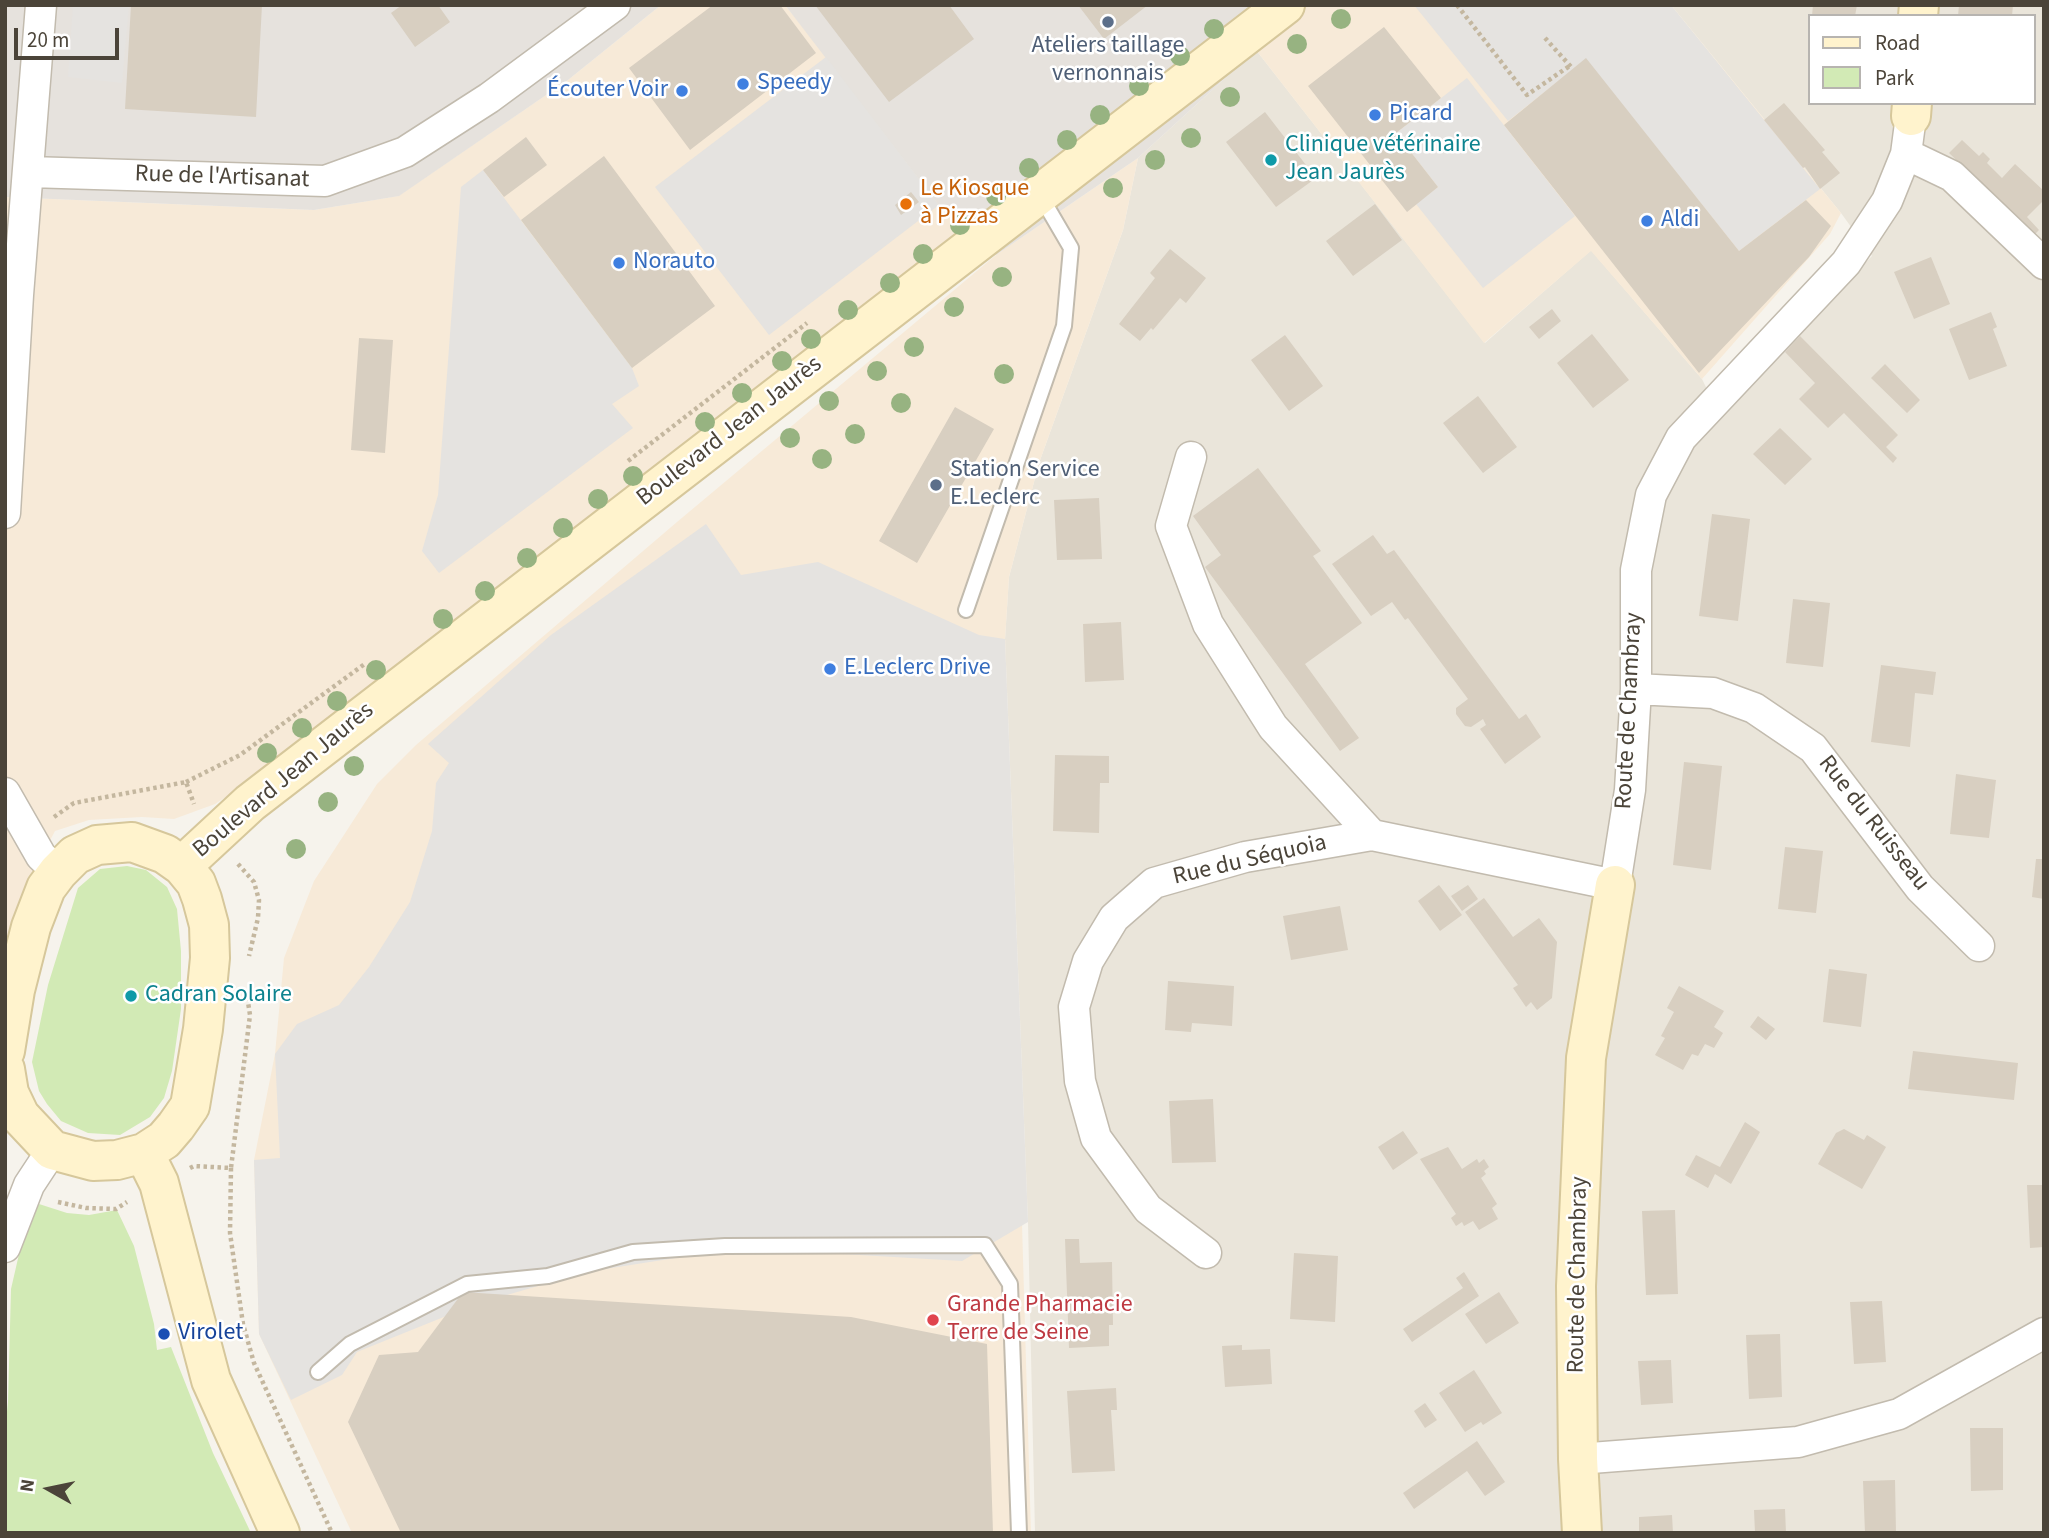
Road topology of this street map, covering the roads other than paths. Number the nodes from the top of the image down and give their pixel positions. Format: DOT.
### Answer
graph roads {
  1 [pos="41,5"];
  2 [pos="615,5"];
  3 [pos="1285,5"];
  4 [pos="1911,110"];
  5 [pos="1906,154"];
  6 [pos="29,172"];
  7 [pos="1039,194"];
  8 [pos="2044,264"];
  9 [pos="1191,457"];
  10 [pos="5,513"];
  11 [pos="967,610"];
  12 [pos="1636,689"];
  13 [pos="5,793"];
  14 [pos="1372,835"];
  15 [pos="182,866"];
  16 [pos="58,872"];
  17 [pos="1615,885"];
  18 [pos="1979,946"];
  19 [pos="5,1051"];
  20 [pos="5,1069"];
  21 [pos="52,1150"];
  22 [pos="145,1153"];
  23 [pos="5,1247"];
  24 [pos="1206,1253"];
  25 [pos="2044,1333"];
  26 [pos="317,1372"];
  27 [pos="1578,1459"];
  28 [pos="280,1533"];
  29 [pos="1018,1533"];
  30 [pos="1582,1533"];
  1 -- 6 [label="street"];
  2 -- 6 [label="street, Rue de l'Artisanat"];
  3 -- 7 [label="main road, Boulevard Jean Jaurès"];
  4 -- 5 [label="street, Route de Chambray"];
  5 -- 8 [label="street"];
  5 -- 12 [label="street, Route de Chambray"];
  6 -- 10 [label="street"];
  7 -- 11 [label="lane"];
  7 -- 15 [label="main road, Boulevard Jean Jaurès"];
  9 -- 14 [label="street, Rue du Séquoia"];
  12 -- 17 [label="street, Route de Chambray"];
  12 -- 18 [label="street, Rue du Ruisseau"];
  13 -- 16 [label="street"];
  14 -- 17 [label="street, Rue du Séquoia"];
  14 -- 24 [label="street, Rue du Séquoia"];
  15 -- 16 [label="main road"];
  15 -- 22 [label="main road"];
  16 -- 19 [label="main road"];
  17 -- 27 [label="main road, Route de Chambray"];
  20 -- 21 [label="main road"];
  21 -- 22 [label="main road"];
  21 -- 23 [label="street"];
  22 -- 28 [label="main road"];
  25 -- 27 [label="street"];
  26 -- 29 [label="lane"];
  27 -- 30 [label="main road, Route de Chambray"];
}
